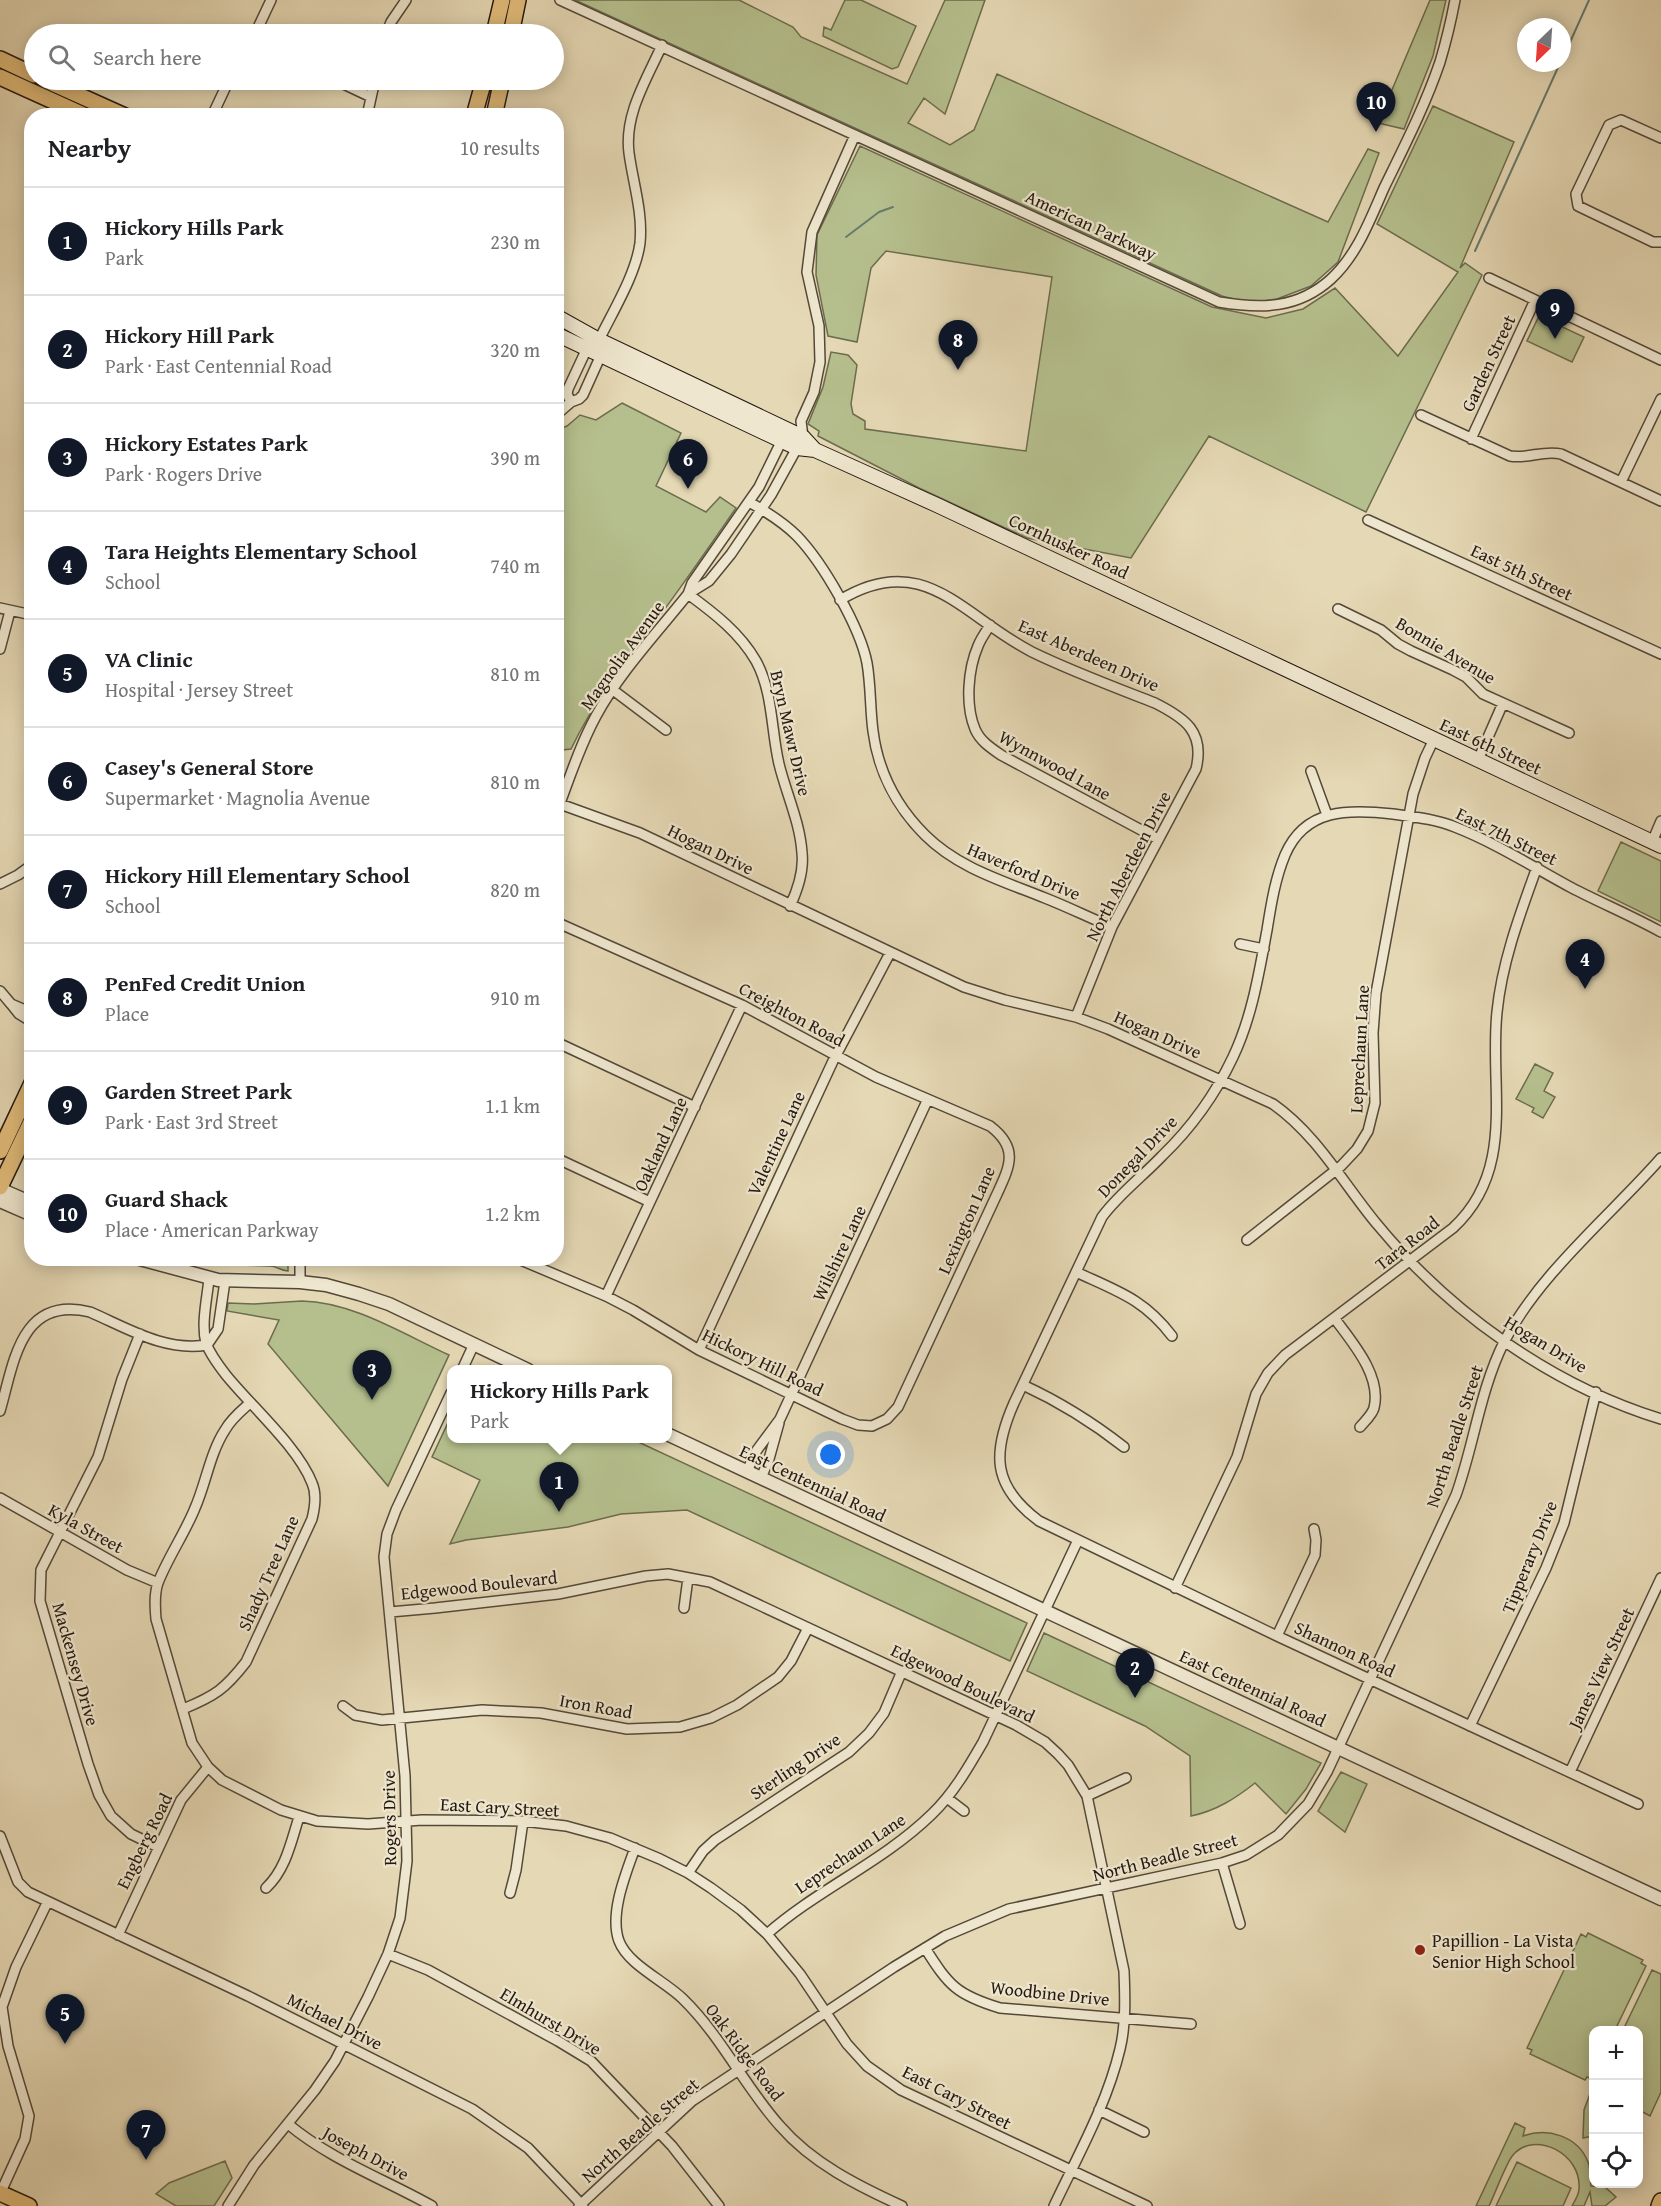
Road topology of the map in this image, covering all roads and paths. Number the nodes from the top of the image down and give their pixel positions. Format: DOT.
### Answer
graph roads {
  1 [pos="271,0"];
  2 [pos="406,0"];
  3 [pos="502,0"];
  4 [pos="510,0"];
  5 [pos="518,0"];
  6 [pos="560,0"];
  7 [pos="1455,0"];
  8 [pos="260,24"];
  9 [pos="390,24"];
  10 [pos="496,24"];
  11 [pos="504,24"];
  12 [pos="513,24"];
  13 [pos="662,45"];
  14 [pos="2,72"];
  15 [pos="24,74"];
  16 [pos="24,84"];
  17 [pos="35,90"];
  18 [pos="67,90"];
  19 [pos="224,90"];
  20 [pos="356,90"];
  21 [pos="373,90"];
  22 [pos="481,90"];
  23 [pos="495,90"];
  24 [pos="500,90"];
  25 [pos="371,97"];
  26 [pos="68,108"];
  27 [pos="107,108"];
  28 [pos="216,108"];
  29 [pos="369,108"];
  30 [pos="476,108"];
  31 [pos="495,108"];
  32 [pos="496,108"];
  33 [pos="855,135"];
  34 [pos="1661,138"];
  35 [pos="1661,242"];
  36 [pos="1489,278"];
  37 [pos="1535,300"];
  38 [pos="564,320"];
  39 [pos="564,338"];
  40 [pos="599,340"];
  41 [pos="585,348"];
  42 [pos="601,355"];
  43 [pos="1661,360"];
  44 [pos="1661,399"];
  45 [pos="571,402"];
  46 [pos="564,409"];
  47 [pos="1421,415"];
  48 [pos="801,421"];
  49 [pos="784,435"];
  50 [pos="1471,439"];
  51 [pos="800,442"];
  52 [pos="1621,482"];
  53 [pos="1661,501"];
  54 [pos="749,502"];
  55 [pos="762,509"];
  56 [pos="1368,520"];
  57 [pos="688,594"];
  58 [pos="840,600"];
  59 [pos="5,609"];
  60 [pos="1338,609"];
  61 [pos="24,613"];
  62 [pos="990,625"];
  63 [pos="0,649"];
  64 [pos="1661,654"];
  65 [pos="1305,680"];
  66 [pos="613,690"];
  67 [pos="1503,703"];
  68 [pos="1192,729"];
  69 [pos="666,730"];
  70 [pos="1569,733"];
  71 [pos="1434,739"];
  72 [pos="1478,760"];
  73 [pos="1311,771"];
  74 [pos="564,792"];
  75 [pos="564,805"];
  76 [pos="1328,815"];
  77 [pos="1408,816"];
  78 [pos="1661,821"];
  79 [pos="1158,839"];
  80 [pos="1656,844"];
  81 [pos="1537,867"];
  82 [pos="24,871"];
  83 [pos="0,884"];
  84 [pos="790,906"];
  85 [pos="564,926"];
  86 [pos="1112,927"];
  87 [pos="1661,932"];
  88 [pos="1240,944"];
  89 [pos="1264,949"];
  90 [pos="890,953"];
  91 [pos="0,991"];
  92 [pos="11,1004"];
  93 [pos="742,1005"];
  94 [pos="24,1010"];
  95 [pos="24,1017"];
  96 [pos="1076,1017"];
  97 [pos="564,1046"];
  98 [pos="835,1056"];
  99 [pos="1220,1080"];
  100 [pos="24,1100"];
  101 [pos="927,1101"];
  102 [pos="695,1107"];
  103 [pos="24,1137"];
  104 [pos="1006,1143"];
  105 [pos="0,1151"];
  106 [pos="1661,1158"];
  107 [pos="564,1162"];
  108 [pos="1336,1170"];
  109 [pos="0,1188"];
  110 [pos="24,1199"];
  111 [pos="0,1201"];
  112 [pos="650,1202"];
  113 [pos="24,1212"];
  114 [pos="1247,1240"];
  115 [pos="1411,1261"];
  116 [pos="165,1266"];
  117 [pos="300,1266"];
  118 [pos="535,1266"];
  119 [pos="1076,1272"];
  120 [pos="209,1279"];
  121 [pos="225,1281"];
  122 [pos="300,1282"];
  123 [pos="606,1296"];
  124 [pos="944,1310"];
  125 [pos="1335,1319"];
  126 [pos="141,1334"];
  127 [pos="1172,1336"];
  128 [pos="1505,1341"];
  129 [pos="474,1344"];
  130 [pos="207,1345"];
  131 [pos="699,1350"];
  132 [pos="464,1365"];
  133 [pos="518,1365"];
  134 [pos="1023,1385"];
  135 [pos="1596,1392"];
  136 [pos="791,1395"];
  137 [pos="447,1402"];
  138 [pos="250,1403"];
  139 [pos="0,1411"];
  140 [pos="780,1419"];
  141 [pos="1661,1419"];
  142 [pos="1360,1427"];
  143 [pos="672,1436"];
  144 [pos="1124,1447"];
  145 [pos="747,1471"];
  146 [pos="761,1478"];
  147 [pos="0,1498"];
  148 [pos="1039,1521"];
  149 [pos="1314,1530"];
  150 [pos="60,1532"];
  151 [pos="1078,1540"];
  152 [pos="688,1578"];
  153 [pos="1661,1578"];
  154 [pos="158,1583"];
  155 [pos="1175,1588"];
  156 [pos="684,1608"];
  157 [pos="390,1612"];
  158 [pos="1044,1612"];
  159 [pos="808,1628"];
  160 [pos="1277,1636"];
  161 [pos="902,1671"];
  162 [pos="1371,1680"];
  163 [pos="343,1706"];
  164 [pos="183,1709"];
  165 [pos="996,1715"];
  166 [pos="400,1719"];
  167 [pos="1470,1726"];
  168 [pos="1339,1748"];
  169 [pos="208,1767"];
  170 [pos="1570,1772"];
  171 [pos="1126,1778"];
  172 [pos="1087,1796"];
  173 [pos="947,1798"];
  174 [pos="1638,1804"];
  175 [pos="964,1811"];
  176 [pos="299,1817"];
  177 [pos="405,1821"];
  178 [pos="523,1821"];
  179 [pos="0,1836"];
  180 [pos="158,1847"];
  181 [pos="636,1848"];
  182 [pos="1222,1863"];
  183 [pos="688,1873"];
  184 [pos="266,1888"];
  185 [pos="1106,1889"];
  186 [pos="510,1893"];
  187 [pos="1661,1899"];
  188 [pos="47,1903"];
  189 [pos="1240,1924"];
  190 [pos="767,1934"];
  191 [pos="118,1935"];
  192 [pos="925,1948"];
  193 [pos="388,1954"];
  194 [pos="826,2013"];
  195 [pos="1124,2018"];
  196 [pos="1191,2024"];
  197 [pos="345,2044"];
  198 [pos="740,2070"];
  199 [pos="1099,2110"];
  200 [pos="288,2124"];
  201 [pos="658,2132"];
  202 [pos="1144,2132"];
  203 [pos="1071,2171"];
  204 [pos="0,2193"];
  205 [pos="1661,2201"];
  206 [pos="29,2206"];
  207 [pos="228,2206"];
  208 [pos="432,2206"];
  209 [pos="581,2206"];
  210 [pos="719,2206"];
  211 [pos="902,2206"];
  212 [pos="1054,2206"];
  213 [pos="1147,2206"];
  214 [pos="1659,2206"];
  1 -- 8 [label="street"];
  2 -- 9 [label="street"];
  3 -- 10 [label="main road"];
  4 -- 11 [label="main road"];
  5 -- 12 [label="main road"];
  6 -- 13 [label="street, American Parkway"];
  7 -- 33 [label="street, American Parkway"];
  13 -- 33 [label="street, American Parkway"];
  13 -- 40 [label="street"];
  14 -- 15 [label="main road"];
  14 -- 16 [label="main road"];
  17 -- 26 [label="main road"];
  18 -- 27 [label="main road"];
  19 -- 28 [label="street"];
  20 -- 25 [label="street"];
  21 -- 25 [label="street"];
  22 -- 30 [label="main road"];
  23 -- 31 [label="main road"];
  24 -- 32 [label="main road"];
  25 -- 29 [label="street"];
  33 -- 48 [label="street"];
  34 -- 35 [label="street"];
  36 -- 37 [label="street"];
  37 -- 43 [label="street"];
  37 -- 50 [label="street, Garden Street"];
  38 -- 40 [label="main road, Cornhusker Road"];
  39 -- 41 [label="main road, Cornhusker Road"];
  40 -- 41 [label="street"];
  40 -- 42 [label="street"];
  40 -- 49 [label="main road, Cornhusker Road"];
  41 -- 42 [label="main road, Cornhusker Road"];
  41 -- 45 [label="street"];
  42 -- 45 [label="street"];
  42 -- 49 [label="main road, Cornhusker Road"];
  44 -- 52 [label="street"];
  45 -- 46 [label="street"];
  47 -- 50 [label="street"];
  48 -- 49 [label="street"];
  48 -- 51 [label="street"];
  49 -- 51 [label="main road, Cornhusker Road"];
  49 -- 54 [label="street, Magnolia Avenue"];
  50 -- 52 [label="street"];
  51 -- 55 [label="street, Magnolia Avenue"];
  51 -- 65 [label="main road, Cornhusker Road"];
  52 -- 53 [label="street"];
  54 -- 55 [label="street, Haverford Drive"];
  54 -- 57 [label="street, Magnolia Avenue"];
  55 -- 57 [label="street, Magnolia Avenue"];
  55 -- 58 [label="street, Haverford Drive"];
  56 -- 64 [label="street, East 5th Street"];
  57 -- 66 [label="street, Magnolia Avenue"];
  57 -- 84 [label="street, Bryn Mawr Drive"];
  58 -- 62 [label="street, East Aberdeen Drive"];
  58 -- 86 [label="street, Haverford Drive"];
  59 -- 61 [label="street"];
  59 -- 63 [label="street"];
  60 -- 67 [label="street, Bonnie Avenue"];
  62 -- 68 [label="street, East Aberdeen Drive"];
  62 -- 79 [label="street, Wynnwood Lane"];
  65 -- 71 [label="main road, East 6th Street"];
  66 -- 69 [label="street"];
  66 -- 74 [label="street, Magnolia Avenue"];
  67 -- 70 [label="street, Bonnie Avenue"];
  67 -- 72 [label="street"];
  68 -- 79 [label="street, North Aberdeen Drive"];
  71 -- 72 [label="main road, East 6th Street"];
  71 -- 77 [label="street, Leprechaun Lane"];
  72 -- 80 [label="main road, East 6th Street"];
  73 -- 76 [label="street"];
  75 -- 84 [label="street, Hogan Drive"];
  76 -- 77 [label="street, East 7th Street"];
  76 -- 89 [label="street, Donegal Drive"];
  77 -- 81 [label="street, East 7th Street"];
  77 -- 108 [label="street, Leprechaun Lane"];
  78 -- 80 [label="street"];
  79 -- 86 [label="street, North Aberdeen Drive"];
  81 -- 87 [label="street, East 7th Street"];
  81 -- 115 [label="street, Tara Road"];
  82 -- 83 [label="street"];
  84 -- 90 [label="street, Hogan Drive"];
  85 -- 93 [label="street, Creighton Road"];
  86 -- 96 [label="street, North Aberdeen Drive"];
  88 -- 89 [label="street"];
  89 -- 99 [label="street, Donegal Drive"];
  90 -- 96 [label="street, Hogan Drive"];
  90 -- 98 [label="street, Valentine Lane"];
  91 -- 92 [label="street"];
  92 -- 94 [label="street"];
  92 -- 95 [label="street"];
  93 -- 98 [label="street, Creighton Road"];
  93 -- 102 [label="street, Oakland Lane"];
  96 -- 99 [label="street, Hogan Drive"];
  97 -- 102 [label="street"];
  98 -- 101 [label="street, Creighton Road"];
  98 -- 131 [label="street, Valentine Lane"];
  99 -- 108 [label="street, Hogan Drive"];
  99 -- 119 [label="street, Donegal Drive"];
  100 -- 105 [label="main road"];
  101 -- 104 [label="street, Creighton Road"];
  101 -- 136 [label="street, Wilshire Lane"];
  102 -- 112 [label="street, Oakland Lane"];
  103 -- 109 [label="main road"];
  104 -- 124 [label="street, Lexington Lane"];
  106 -- 128 [label="street, North Beadle Street"];
  107 -- 112 [label="street"];
  108 -- 114 [label="street, Leprechaun Lane"];
  108 -- 115 [label="street, Hogan Drive"];
  109 -- 110 [label="street"];
  111 -- 113 [label="street"];
  112 -- 123 [label="street, Oakland Lane"];
  115 -- 125 [label="street, Tara Road"];
  115 -- 128 [label="street, Hogan Drive"];
  116 -- 120 [label="street"];
  117 -- 122 [label="street"];
  118 -- 123 [label="street, Hickory Hill Road"];
  119 -- 127 [label="street"];
  119 -- 134 [label="street, Donegal Drive"];
  120 -- 121 [label="street"];
  120 -- 130 [label="street, Shady Tree Lane"];
  121 -- 122 [label="street"];
  121 -- 130 [label="street"];
  122 -- 129 [label="street"];
  123 -- 131 [label="street, Hickory Hill Road"];
  124 -- 136 [label="street, Hickory Hill Road"];
  125 -- 142 [label="street"];
  125 -- 155 [label="street, Tara Road"];
  126 -- 130 [label="street"];
  126 -- 139 [label="street"];
  126 -- 150 [label="street, Mackensey Drive"];
  128 -- 135 [label="street, Hogan Drive"];
  128 -- 162 [label="street, North Beadle Street"];
  129 -- 132 [label="street"];
  129 -- 133 [label="street"];
  130 -- 138 [label="street, Shady Tree Lane"];
  131 -- 136 [label="street, Hickory Hill Road"];
  134 -- 144 [label="street"];
  134 -- 148 [label="street, Donegal Drive"];
  135 -- 141 [label="street, Hogan Drive"];
  135 -- 167 [label="street, Tipperary Drive"];
  136 -- 140 [label="street, Wilshire Lane"];
  137 -- 157 [label="street, Rogers Drive"];
  138 -- 154 [label="street, East Cary Street"];
  138 -- 164 [label="street, Shady Tree Lane"];
  140 -- 145 [label="street, Wilshire Lane"];
  140 -- 146 [label="street, Wilshire Lane"];
  143 -- 145 [label="street, East Centennial Road"];
  145 -- 146 [label="street, East Centennial Road"];
  146 -- 158 [label="street, East Centennial Road"];
  147 -- 150 [label="street, Kyla Street"];
  148 -- 151 [label="street, Shannon Road"];
  149 -- 160 [label="street"];
  150 -- 154 [label="street, Kyla Street"];
  150 -- 180 [label="street, Mackensey Drive"];
  151 -- 155 [label="street, Shannon Road"];
  151 -- 158 [label="street, Leprechaun Lane"];
  152 -- 156 [label="street"];
  152 -- 157 [label="street, Edgewood Boulevard"];
  152 -- 159 [label="street, Edgewood Boulevard"];
  153 -- 170 [label="street, Janes View Street"];
  154 -- 164 [label="street, East Cary Street"];
  155 -- 160 [label="street, Shannon Road"];
  157 -- 166 [label="street, Rogers Drive"];
  158 -- 165 [label="street, Leprechaun Lane"];
  158 -- 168 [label="street, East Centennial Road"];
  159 -- 161 [label="street, Edgewood Boulevard"];
  159 -- 166 [label="street, Iron Road"];
  160 -- 162 [label="street, Shannon Road"];
  161 -- 165 [label="street, Edgewood Boulevard"];
  161 -- 183 [label="street, Sterling Drive"];
  162 -- 167 [label="street, Shannon Road"];
  162 -- 168 [label="street, North Beadle Street"];
  163 -- 166 [label="street, Iron Road"];
  164 -- 169 [label="street, East Cary Street"];
  165 -- 172 [label="street, Edgewood Boulevard"];
  165 -- 173 [label="street, Leprechaun Lane"];
  166 -- 177 [label="street, Rogers Drive"];
  167 -- 170 [label="street, Shannon Road"];
  168 -- 182 [label="street, North Beadle Street"];
  168 -- 187 [label="street, East Centennial Road"];
  169 -- 176 [label="street, East Cary Street"];
  169 -- 180 [label="street, Engberg Road"];
  170 -- 174 [label="street, Shannon Road"];
  171 -- 172 [label="street"];
  172 -- 185 [label="street, Edgewood Boulevard"];
  173 -- 175 [label="street"];
  173 -- 190 [label="street, Leprechaun Lane"];
  176 -- 177 [label="street, East Cary Street"];
  176 -- 184 [label="street"];
  177 -- 178 [label="street, East Cary Street"];
  177 -- 193 [label="street, Rogers Drive"];
  178 -- 181 [label="street, East Cary Street"];
  178 -- 186 [label="street"];
  179 -- 188 [label="street, Michael Drive"];
  180 -- 191 [label="street, Engberg Road"];
  181 -- 183 [label="street, East Cary Street"];
  181 -- 198 [label="street, Oak Ridge Road"];
  182 -- 185 [label="street, North Beadle Street"];
  182 -- 189 [label="street"];
  183 -- 190 [label="street, East Cary Street"];
  185 -- 192 [label="street, North Beadle Street"];
  185 -- 195 [label="street, Edgewood Boulevard"];
  188 -- 191 [label="street, Michael Drive"];
  188 -- 204 [label="street"];
  190 -- 194 [label="street, East Cary Street"];
  191 -- 197 [label="street, Michael Drive"];
  192 -- 194 [label="street, North Beadle Street"];
  192 -- 195 [label="street, Woodbine Drive"];
  193 -- 197 [label="street, Rogers Drive"];
  193 -- 201 [label="street, Elmhurst Drive"];
  194 -- 198 [label="street, North Beadle Street"];
  194 -- 203 [label="street, East Cary Street"];
  195 -- 196 [label="street, Woodbine Drive"];
  195 -- 199 [label="street, Edgewood Boulevard"];
  197 -- 200 [label="street, Rogers Drive"];
  197 -- 209 [label="street, Michael Drive"];
  198 -- 201 [label="street, North Beadle Street"];
  198 -- 211 [label="street, Oak Ridge Road"];
  199 -- 202 [label="street"];
  199 -- 203 [label="street, Edgewood Boulevard"];
  200 -- 207 [label="street, Rogers Drive"];
  200 -- 208 [label="street, Joseph Drive"];
  201 -- 209 [label="street, North Beadle Street"];
  201 -- 210 [label="street, Elmhurst Drive"];
  203 -- 212 [label="street, Edgewood Boulevard"];
  203 -- 213 [label="street, East Cary Street"];
  204 -- 206 [label="main road"];
  205 -- 214 [label="main road"];
}
